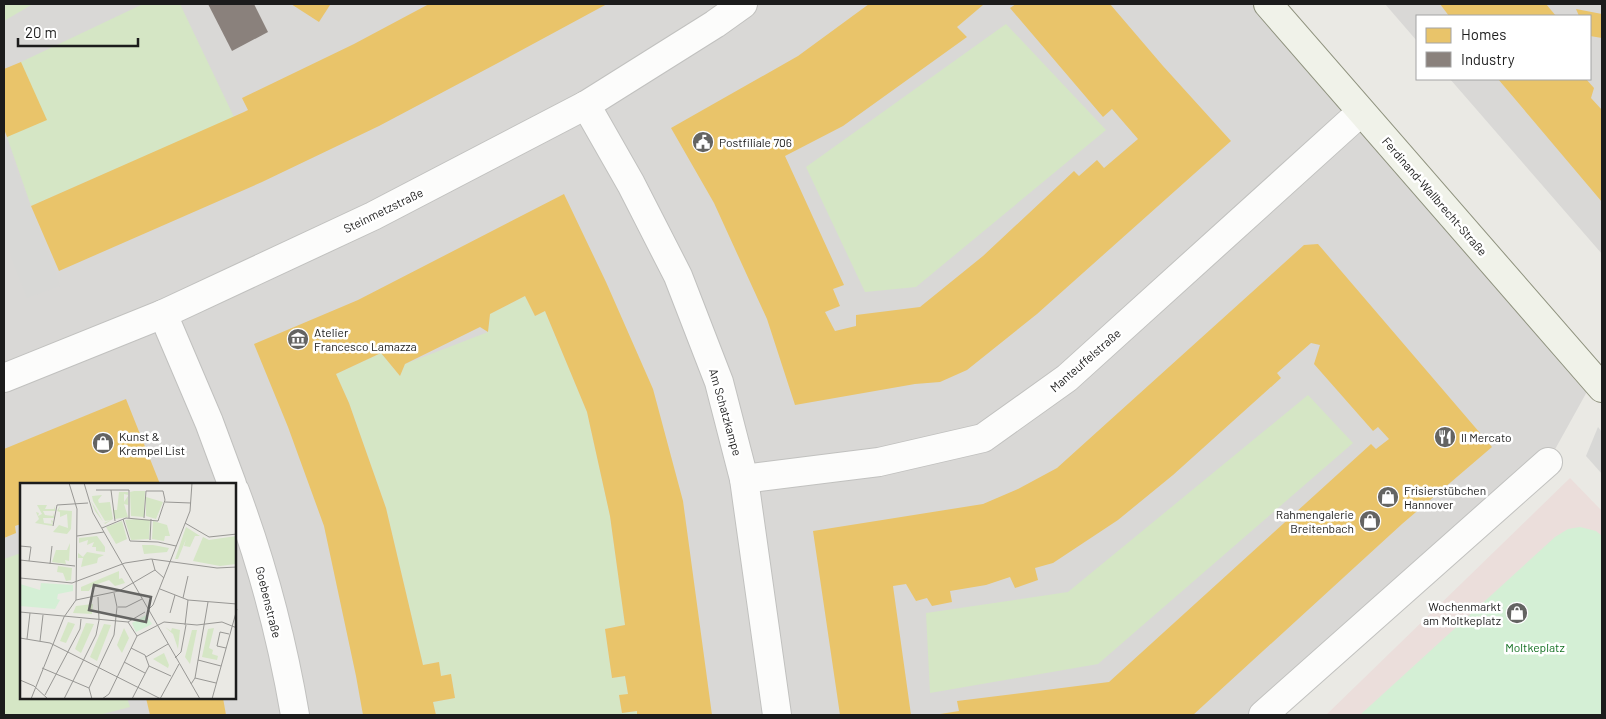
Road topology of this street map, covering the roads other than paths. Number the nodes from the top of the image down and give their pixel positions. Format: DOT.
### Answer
graph roads {
  1 [pos="743,4"];
  2 [pos="1268,4"];
  3 [pos="586,105"];
  4 [pos="1361,112"];
  5 [pos="163,314"];
  6 [pos="4,378"];
  7 [pos="1600,380"];
  8 [pos="1548,462"];
  9 [pos="744,479"];
  10 [pos="232,483"];
  11 [pos="236,495"];
  12 [pos="295,715"];
  13 [pos="777,715"];
  14 [pos="1263,715"];
  1 -- 3 [label="street, Steinmetzstraße"];
  2 -- 4 [label="street, Ferdinand-Wallbrecht-Straße"];
  3 -- 5 [label="street, Steinmetzstraße"];
  3 -- 9 [label="street, Am Schatzkampe"];
  4 -- 7 [label="street, Ferdinand-Wallbrecht-Straße"];
  4 -- 9 [label="street, Manteuffelstraße"];
  5 -- 6 [label="street, Steinmetzstraße"];
  5 -- 10 [label="street"];
  8 -- 14 [label="street"];
  9 -- 13 [label="street, Am Schatzkampe"];
  11 -- 12 [label="street, Goebenstraße"];
}
